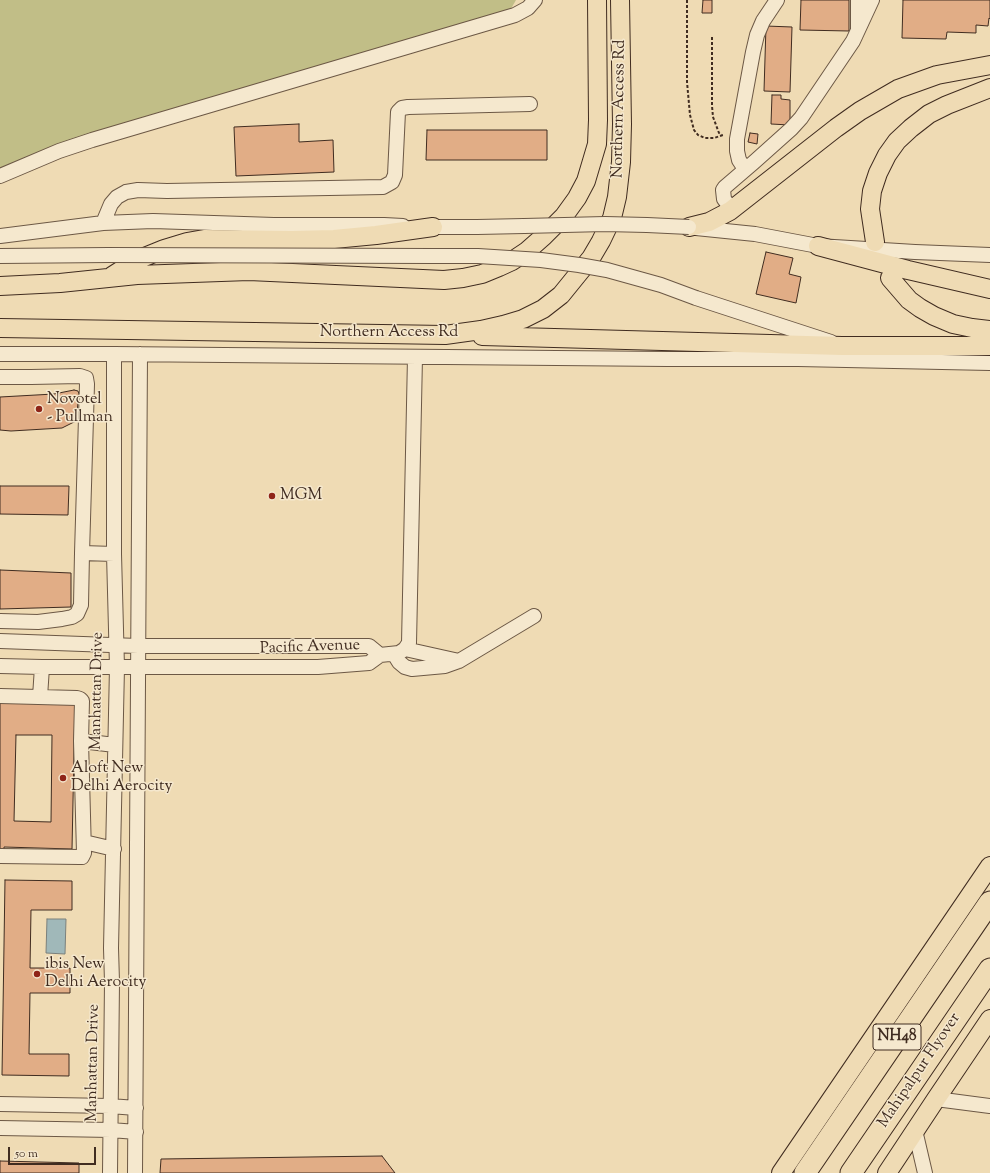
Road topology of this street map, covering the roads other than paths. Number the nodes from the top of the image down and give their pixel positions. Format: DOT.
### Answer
graph roads {
  1 [pos="523,0"];
  2 [pos="535,0"];
  3 [pos="597,0"];
  4 [pos="620,0"];
  5 [pos="777,0"];
  6 [pos="858,0"];
  7 [pos="872,0"];
  8 [pos="502,20"];
  9 [pos="858,32"];
  10 [pos="990,66"];
  11 [pos="990,88"];
  12 [pos="530,104"];
  13 [pos="745,169"];
  14 [pos="0,176"];
  15 [pos="732,210"];
  16 [pos="103,223"];
  17 [pos="433,227"];
  18 [pos="688,227"];
  19 [pos="0,236"];
  20 [pos="875,242"];
  21 [pos="818,246"];
  22 [pos="990,255"];
  23 [pos="0,256"];
  24 [pos="109,278"];
  25 [pos="890,278"];
  26 [pos="0,286"];
  27 [pos="990,288"];
  28 [pos="0,328"];
  29 [pos="990,330"];
  30 [pos="445,335"];
  31 [pos="842,346"];
  32 [pos="990,346"];
  33 [pos="0,354"];
  34 [pos="32,354"];
  35 [pos="114,354"];
  36 [pos="140,354"];
  37 [pos="415,357"];
  38 [pos="990,363"];
  39 [pos="0,377"];
  40 [pos="31,377"];
  41 [pos="82,553"];
  42 [pos="114,554"];
  43 [pos="534,616"];
  44 [pos="0,621"];
  45 [pos="38,622"];
  46 [pos="0,641"];
  47 [pos="39,642"];
  48 [pos="117,645"];
  49 [pos="138,646"];
  50 [pos="400,651"];
  51 [pos="380,655"];
  52 [pos="0,666"];
  53 [pos="42,667"];
  54 [pos="117,667"];
  55 [pos="138,667"];
  56 [pos="0,696"];
  57 [pos="40,697"];
  58 [pos="81,741"];
  59 [pos="115,744"];
  60 [pos="84,842"];
  61 [pos="114,849"];
  62 [pos="0,856"];
  63 [pos="990,866"];
  64 [pos="990,902"];
  65 [pos="990,969"];
  66 [pos="990,1020"];
  67 [pos="936,1099"];
  68 [pos="0,1104"];
  69 [pos="110,1106"];
  70 [pos="990,1106"];
  71 [pos="136,1108"];
  72 [pos="0,1128"];
  73 [pos="111,1130"];
  74 [pos="915,1130"];
  75 [pos="136,1132"];
  76 [pos="110,1173"];
  77 [pos="135,1173"];
  78 [pos="782,1173"];
  79 [pos="805,1173"];
  80 [pos="851,1173"];
  81 [pos="887,1173"];
  82 [pos="925,1173"];
  1 -- 8 [label="street"];
  2 -- 8 [label="street"];
  3 -- 24 [label="main road, Northern Access Rd"];
  4 -- 30 [label="main road, Northern Access Rd"];
  5 -- 13 [label="street"];
  6 -- 9 [label="street"];
  7 -- 9 [label="street"];
  8 -- 14 [label="street"];
  9 -- 13 [label="street"];
  10 -- 15 [label="main road"];
  11 -- 20 [label="main road"];
  12 -- 16 [label="street"];
  13 -- 15 [label="street"];
  15 -- 18 [label="main road"];
  16 -- 17 [label="street"];
  16 -- 19 [label="street"];
  17 -- 18 [label="street, bridge"];
  17 -- 24 [label="main road"];
  18 -- 21 [label="street"];
  21 -- 22 [label="street"];
  21 -- 27 [label="main road"];
  23 -- 31 [label="street, bridge"];
  24 -- 26 [label="main road, Northern Access Rd"];
  25 -- 29 [label="main road"];
  28 -- 30 [label="main road, Northern Access Rd"];
  30 -- 31 [label="main road"];
  31 -- 32 [label="main road"];
  33 -- 34 [label="street"];
  34 -- 35 [label="street"];
  34 -- 40 [label="street"];
  35 -- 36 [label="street"];
  35 -- 42 [label="street, Manhattan Drive"];
  36 -- 37 [label="street"];
  36 -- 49 [label="street"];
  37 -- 38 [label="street"];
  37 -- 50 [label="street"];
  39 -- 40 [label="street"];
  40 -- 41 [label="street"];
  41 -- 42 [label="street"];
  41 -- 45 [label="street"];
  42 -- 48 [label="street, Manhattan Drive"];
  43 -- 50 [label="street"];
  44 -- 45 [label="street"];
  45 -- 47 [label="street"];
  46 -- 47 [label="street, Pacific Avenue"];
  47 -- 48 [label="street, Pacific Avenue"];
  48 -- 49 [label="street, Pacific Avenue"];
  48 -- 54 [label="street, Manhattan Drive"];
  49 -- 51 [label="street, Pacific Avenue"];
  49 -- 55 [label="street"];
  50 -- 51 [label="street"];
  51 -- 55 [label="street, Pacific Avenue"];
  52 -- 53 [label="street, Pacific Avenue"];
  53 -- 54 [label="street, Pacific Avenue"];
  53 -- 57 [label="street"];
  54 -- 55 [label="street, Pacific Avenue"];
  54 -- 59 [label="street, Manhattan Drive"];
  55 -- 71 [label="street"];
  56 -- 57 [label="street"];
  57 -- 58 [label="street"];
  58 -- 59 [label="street"];
  58 -- 60 [label="street"];
  59 -- 61 [label="street, Manhattan Drive"];
  60 -- 61 [label="street"];
  60 -- 62 [label="street"];
  61 -- 69 [label="street, Manhattan Drive"];
  63 -- 78 [label="main road"];
  64 -- 79 [label="highway, NH48"];
  65 -- 80 [label="highway, Mahipalpur Flyover / NH48"];
  66 -- 67 [label="main road"];
  67 -- 70 [label="street"];
  67 -- 74 [label="main road"];
  68 -- 69 [label="street"];
  69 -- 71 [label="street"];
  69 -- 73 [label="street, Manhattan Drive"];
  71 -- 75 [label="street"];
  72 -- 73 [label="street"];
  73 -- 75 [label="street"];
  73 -- 76 [label="street, Manhattan Drive"];
  74 -- 81 [label="main road"];
  74 -- 82 [label="street"];
  75 -- 77 [label="street"];
}
